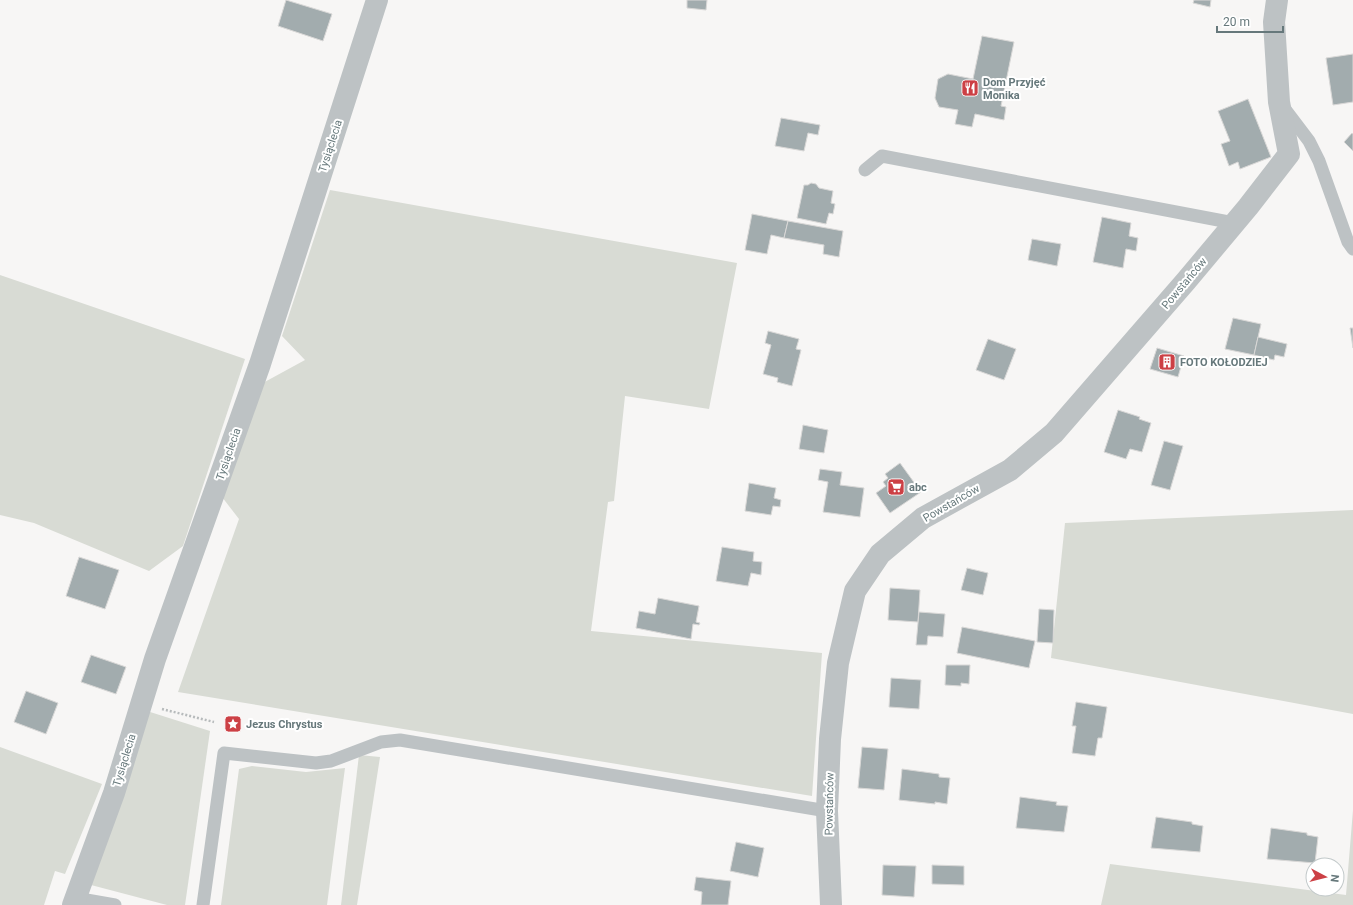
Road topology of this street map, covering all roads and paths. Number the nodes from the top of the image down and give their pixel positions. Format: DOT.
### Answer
graph roads {
  1 [pos="377,0"];
  2 [pos="1277,0"];
  3 [pos="1279,102"];
  4 [pos="865,170"];
  5 [pos="1234,223"];
  6 [pos="1353,248"];
  7 [pos="161,709"];
  8 [pos="214,722"];
  9 [pos="827,811"];
  10 [pos="74,902"];
  11 [pos="115,905"];
  12 [pos="204,905"];
  13 [pos="831,905"];
  1 -- 10 [label="street, Tysiąclecia"];
  2 -- 3 [label="street, Powstańców"];
  3 -- 5 [label="street, Powstańców"];
  3 -- 6 [label="lane"];
  4 -- 5 [label="lane"];
  5 -- 9 [label="street, Powstańców"];
  7 -- 8 [label="path"];
  9 -- 12 [label="lane"];
  9 -- 13 [label="street, Powstańców"];
  10 -- 11 [label="lane"];
}
